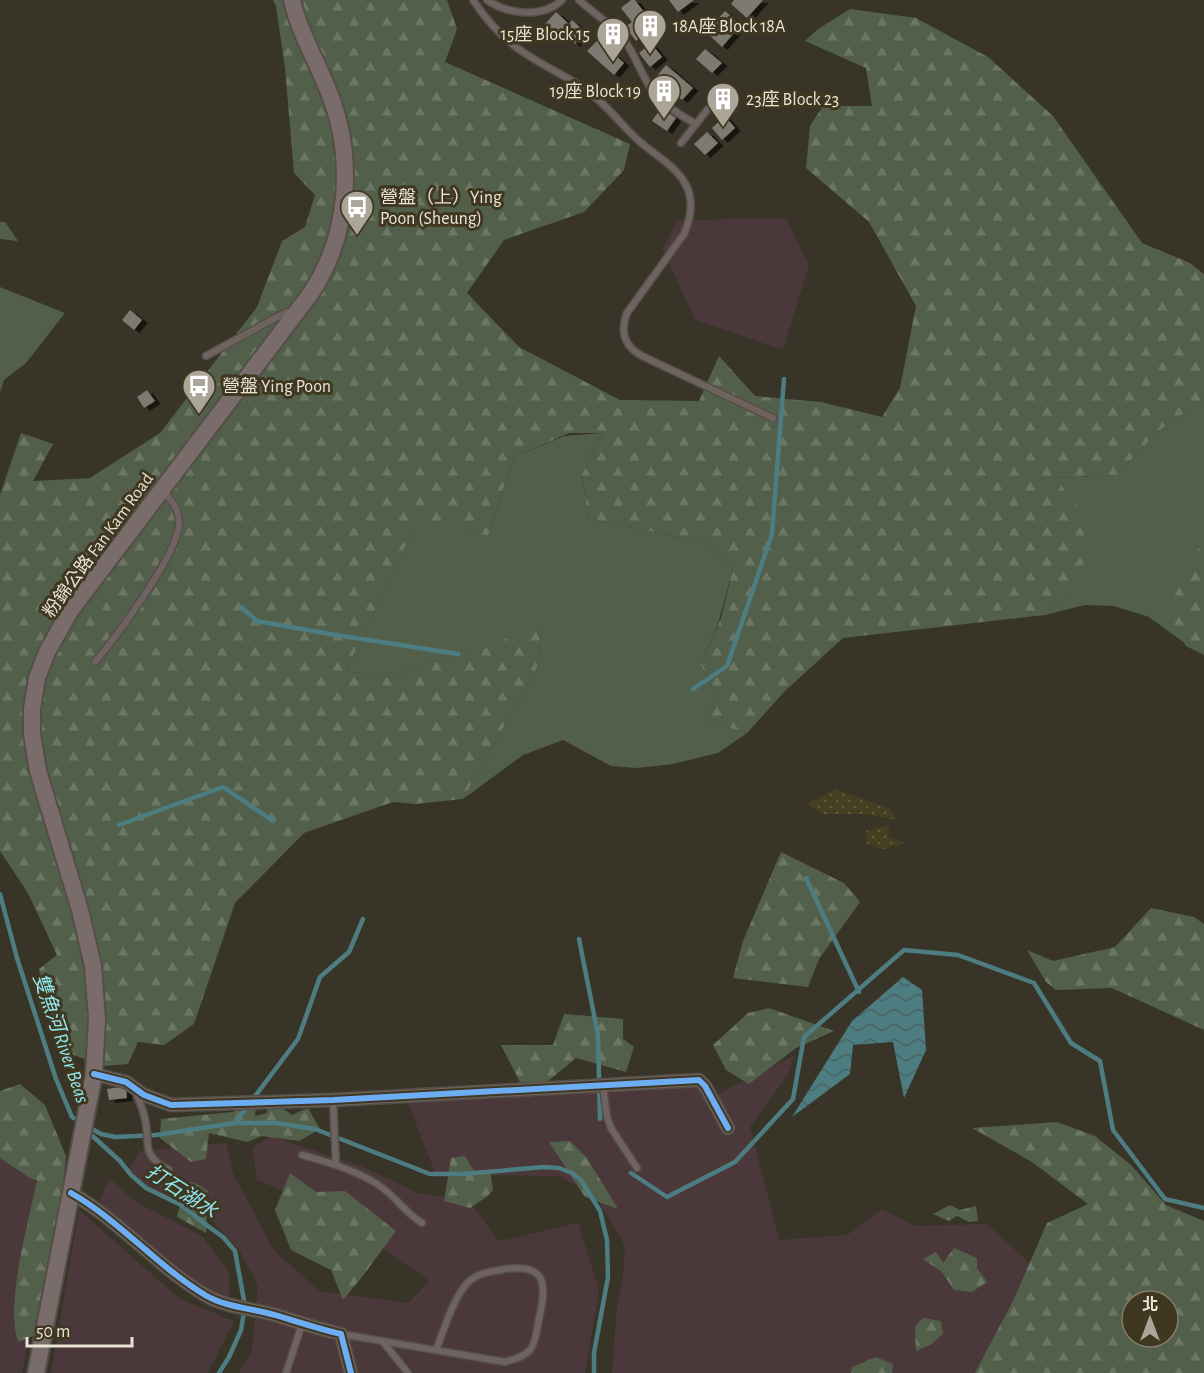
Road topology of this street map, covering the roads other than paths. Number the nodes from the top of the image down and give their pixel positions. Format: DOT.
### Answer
graph roads {
  1 [pos="292,0"];
  2 [pos="473,0"];
  3 [pos="487,0"];
  4 [pos="562,0"];
  5 [pos="579,0"];
  6 [pos="708,109"];
  7 [pos="696,124"];
  8 [pos="681,143"];
  9 [pos="295,314"];
  10 [pos="206,356"];
  11 [pos="773,418"];
  12 [pos="161,491"];
  13 [pos="95,662"];
  14 [pos="94,1074"];
  15 [pos="603,1084"];
  16 [pos="133,1086"];
  17 [pos="333,1100"];
  18 [pos="728,1128"];
  19 [pos="302,1155"];
  20 [pos="336,1164"];
  21 [pos="637,1168"];
  22 [pos="169,1170"];
  23 [pos="71,1193"];
  24 [pos="422,1224"];
  25 [pos="302,1324"];
  26 [pos="341,1334"];
  27 [pos="383,1341"];
  28 [pos="436,1350"];
  29 [pos="36,1373"];
  30 [pos="286,1373"];
  31 [pos="351,1373"];
  32 [pos="408,1373"];
  1 -- 9 [label="main road, 粉錦公路 Fan Kam Road"];
  2 -- 11 [label="lane"];
  3 -- 4 [label="lane"];
  5 -- 7 [label="lane"];
  6 -- 7 [label="lane"];
  7 -- 8 [label="lane"];
  9 -- 10 [label="lane"];
  9 -- 12 [label="main road, 粉錦公路 Fan Kam Road"];
  12 -- 13 [label="lane"];
  12 -- 14 [label="main road, 粉錦公路 Fan Kam Road"];
  14 -- 16 [label="street"];
  14 -- 23 [label="main road, 粉錦公路 Fan Kam Road"];
  15 -- 17 [label="street"];
  15 -- 18 [label="street"];
  15 -- 21 [label="lane"];
  16 -- 17 [label="street"];
  16 -- 22 [label="lane"];
  17 -- 20 [label="lane"];
  19 -- 20 [label="lane"];
  20 -- 24 [label="lane"];
  23 -- 25 [label="street"];
  23 -- 29 [label="main road, 粉錦公路 Fan Kam Road"];
  25 -- 26 [label="street"];
  25 -- 30 [label="lane"];
  26 -- 27 [label="lane"];
  26 -- 31 [label="street"];
  27 -- 28 [label="lane"];
  27 -- 32 [label="lane"];
  28 -- 28 [label="lane"];
}
